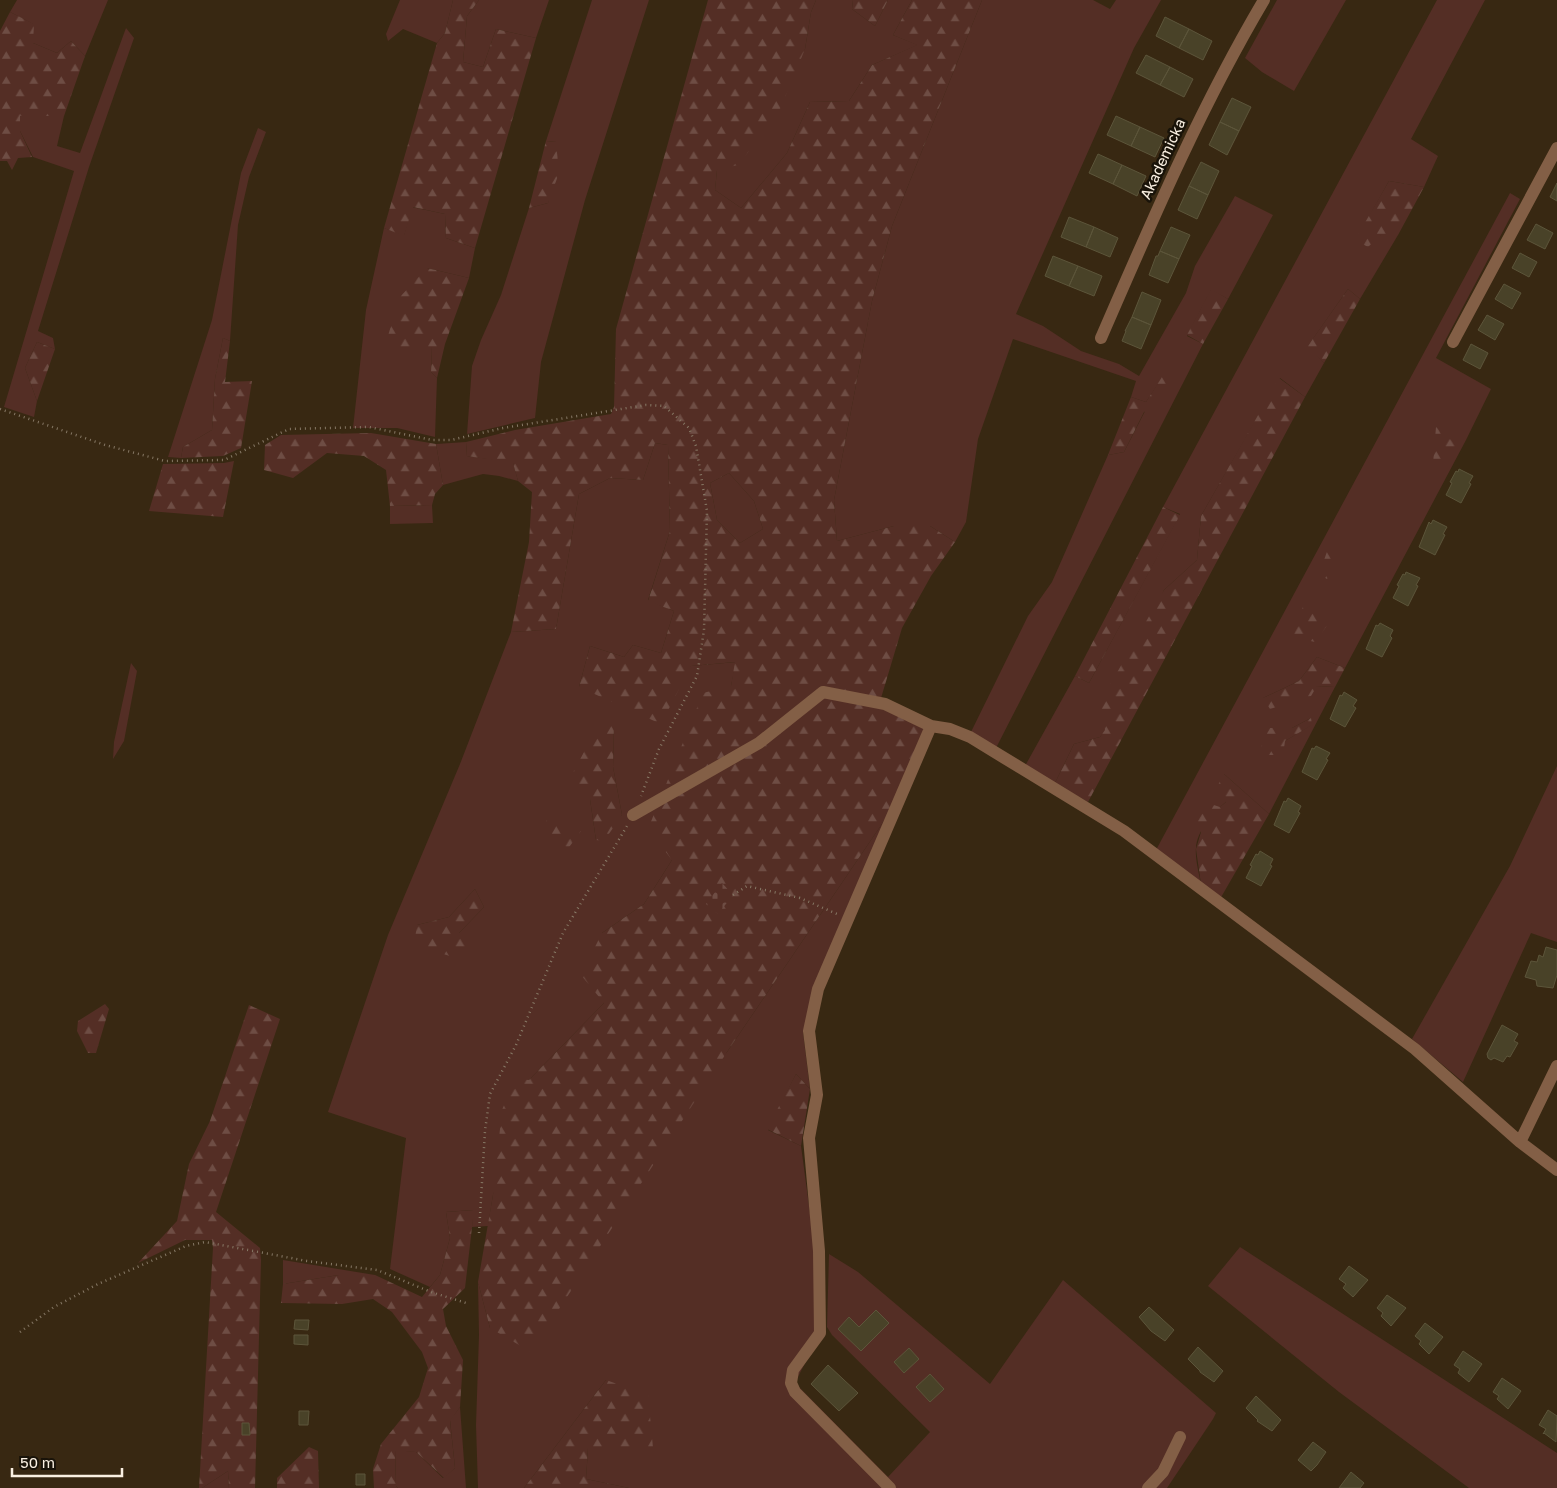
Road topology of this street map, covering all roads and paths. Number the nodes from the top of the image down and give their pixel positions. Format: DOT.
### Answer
graph roads {
  1 [pos="1264,0"];
  2 [pos="1557,148"];
  3 [pos="1101,338"];
  4 [pos="1453,342"];
  5 [pos="0,409"];
  6 [pos="931,726"];
  7 [pos="633,815"];
  8 [pos="733,895"];
  9 [pos="848,919"];
  10 [pos="1557,1066"];
  11 [pos="1520,1142"];
  12 [pos="1557,1170"];
  13 [pos="479,1233"];
  14 [pos="466,1304"];
  15 [pos="20,1332"];
  16 [pos="1180,1437"];
  17 [pos="890,1488"];
  18 [pos="1148,1488"];
  1 -- 3 [label="street, Akademicka"];
  2 -- 4 [label="street"];
  5 -- 7 [label="path"];
  6 -- 7 [label="street"];
  6 -- 9 [label="street"];
  6 -- 11 [label="street"];
  7 -- 13 [label="path"];
  8 -- 9 [label="path"];
  9 -- 17 [label="street"];
  10 -- 11 [label="street"];
  11 -- 12 [label="street"];
  14 -- 15 [label="path"];
  16 -- 18 [label="street"];
}
